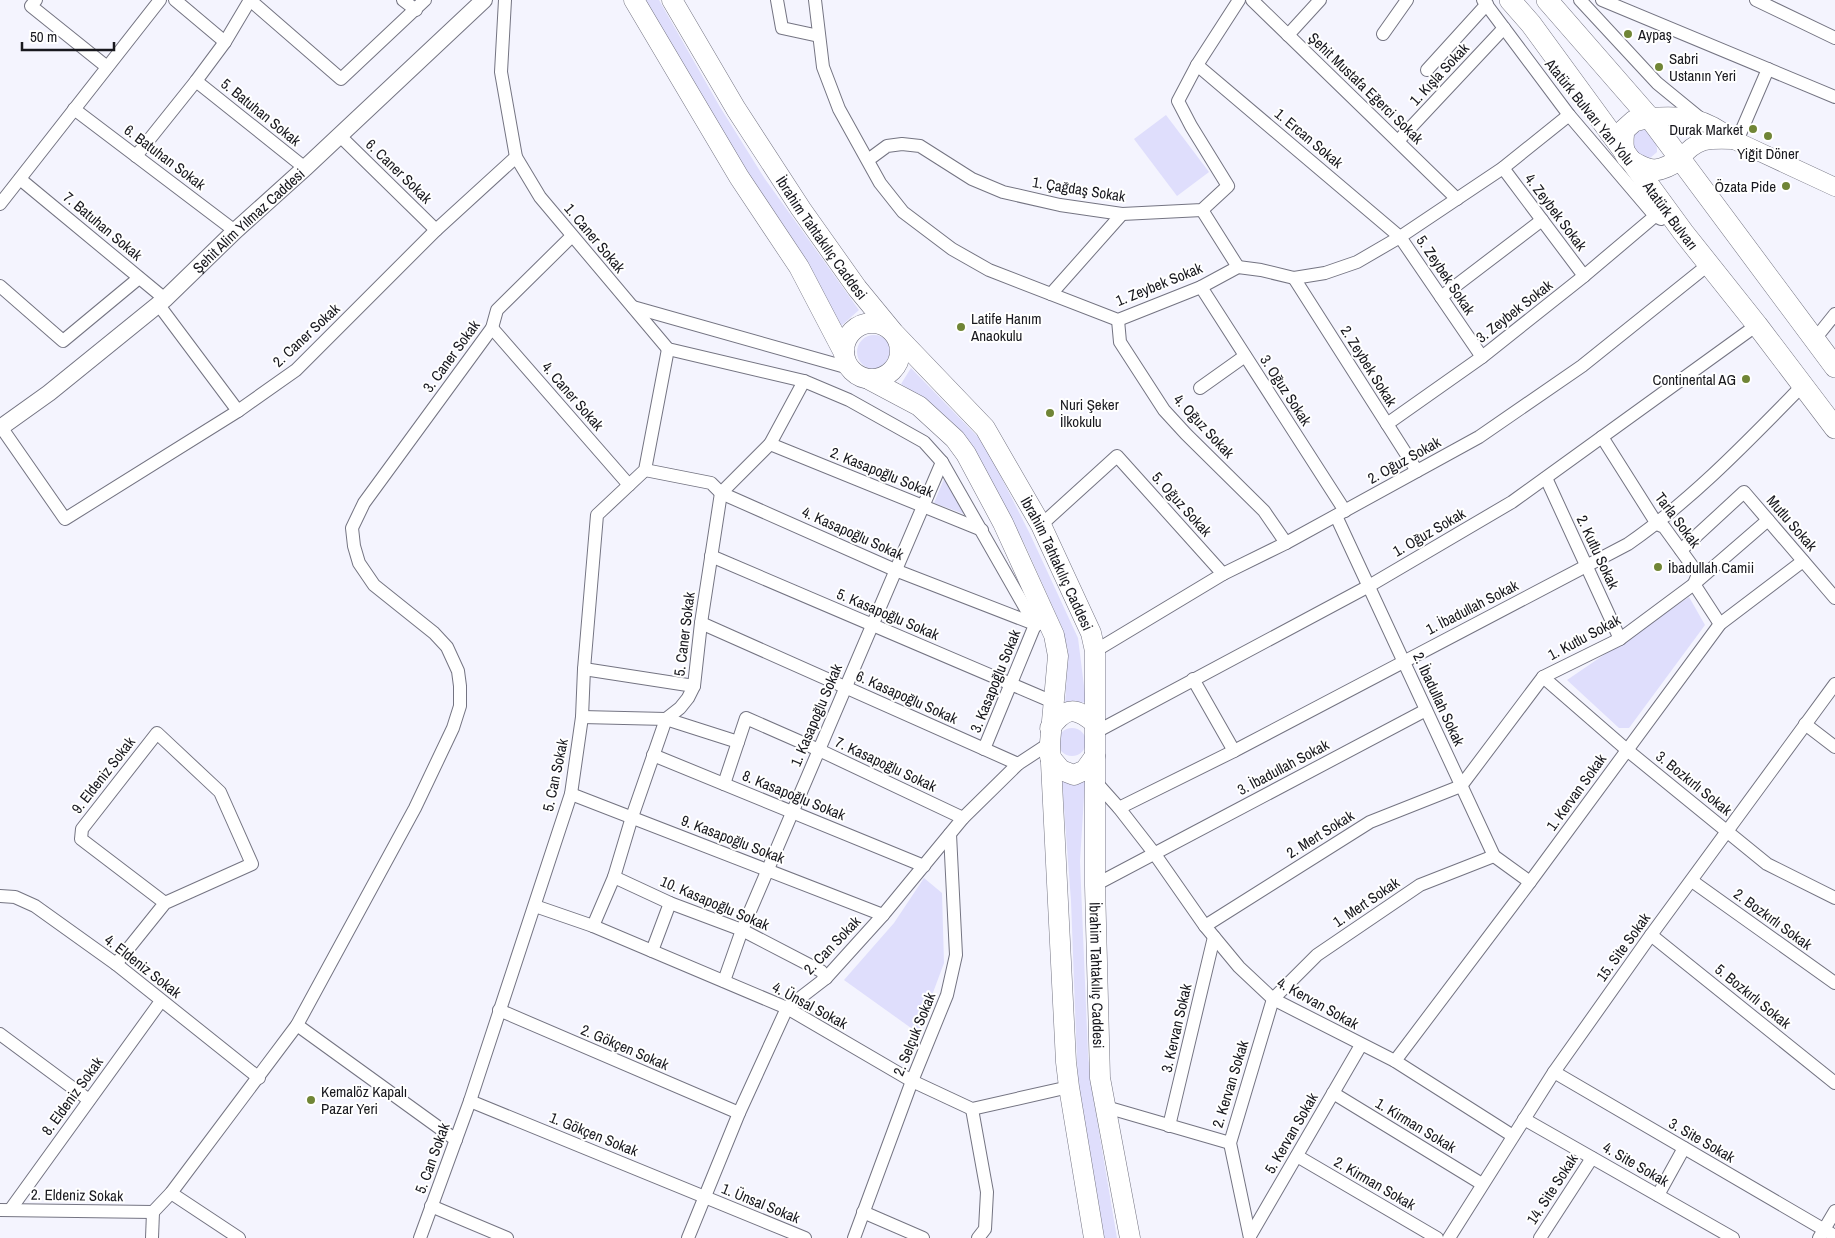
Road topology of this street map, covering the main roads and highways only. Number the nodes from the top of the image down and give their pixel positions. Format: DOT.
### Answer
graph roads {
  1 [pos="634,0"];
  2 [pos="672,0"];
  3 [pos="1510,0"];
  4 [pos="1547,0"];
  5 [pos="1649,117"];
  6 [pos="1736,141"];
  7 [pos="1627,157"];
  8 [pos="1680,159"];
  9 [pos="1834,183"];
  10 [pos="894,334"];
  11 [pos="847,360"];
  12 [pos="1835,366"];
  13 [pos="870,380"];
  14 [pos="1835,428"];
  15 [pos="1096,728"];
  16 [pos="1050,743"];
  17 [pos="1095,756"];
  18 [pos="1094,1238"];
  19 [pos="1130,1238"];
  1 -- 11 [label="main road"];
  2 -- 10 [label="main road, İbrahim Tahtakılıç Caddesi"];
  3 -- 7 [label="highway, Atatürk Bulvarı"];
  4 -- 5 [label="highway"];
  5 -- 6 [label="main road"];
  5 -- 7 [label="highway"];
  5 -- 8 [label="highway"];
  6 -- 8 [label="main road"];
  6 -- 9 [label="main road"];
  7 -- 8 [label="highway"];
  7 -- 14 [label="highway, Atatürk Bulvarı"];
  8 -- 12 [label="highway"];
  10 -- 11 [label="main road"];
  10 -- 13 [label="main road"];
  10 -- 15 [label="main road, İbrahim Tahtakılıç Caddesi"];
  11 -- 13 [label="main road"];
  13 -- 16 [label="main road, İbrahim Tahtakılıç Caddesi"];
  15 -- 16 [label="main road"];
  15 -- 17 [label="main road, İbrahim Tahtakılıç Caddesi"];
  16 -- 17 [label="main road"];
  16 -- 18 [label="main road, İbrahim Tahtakılıç Caddesi"];
  17 -- 19 [label="main road, İbrahim Tahtakılıç Caddesi"];
}
